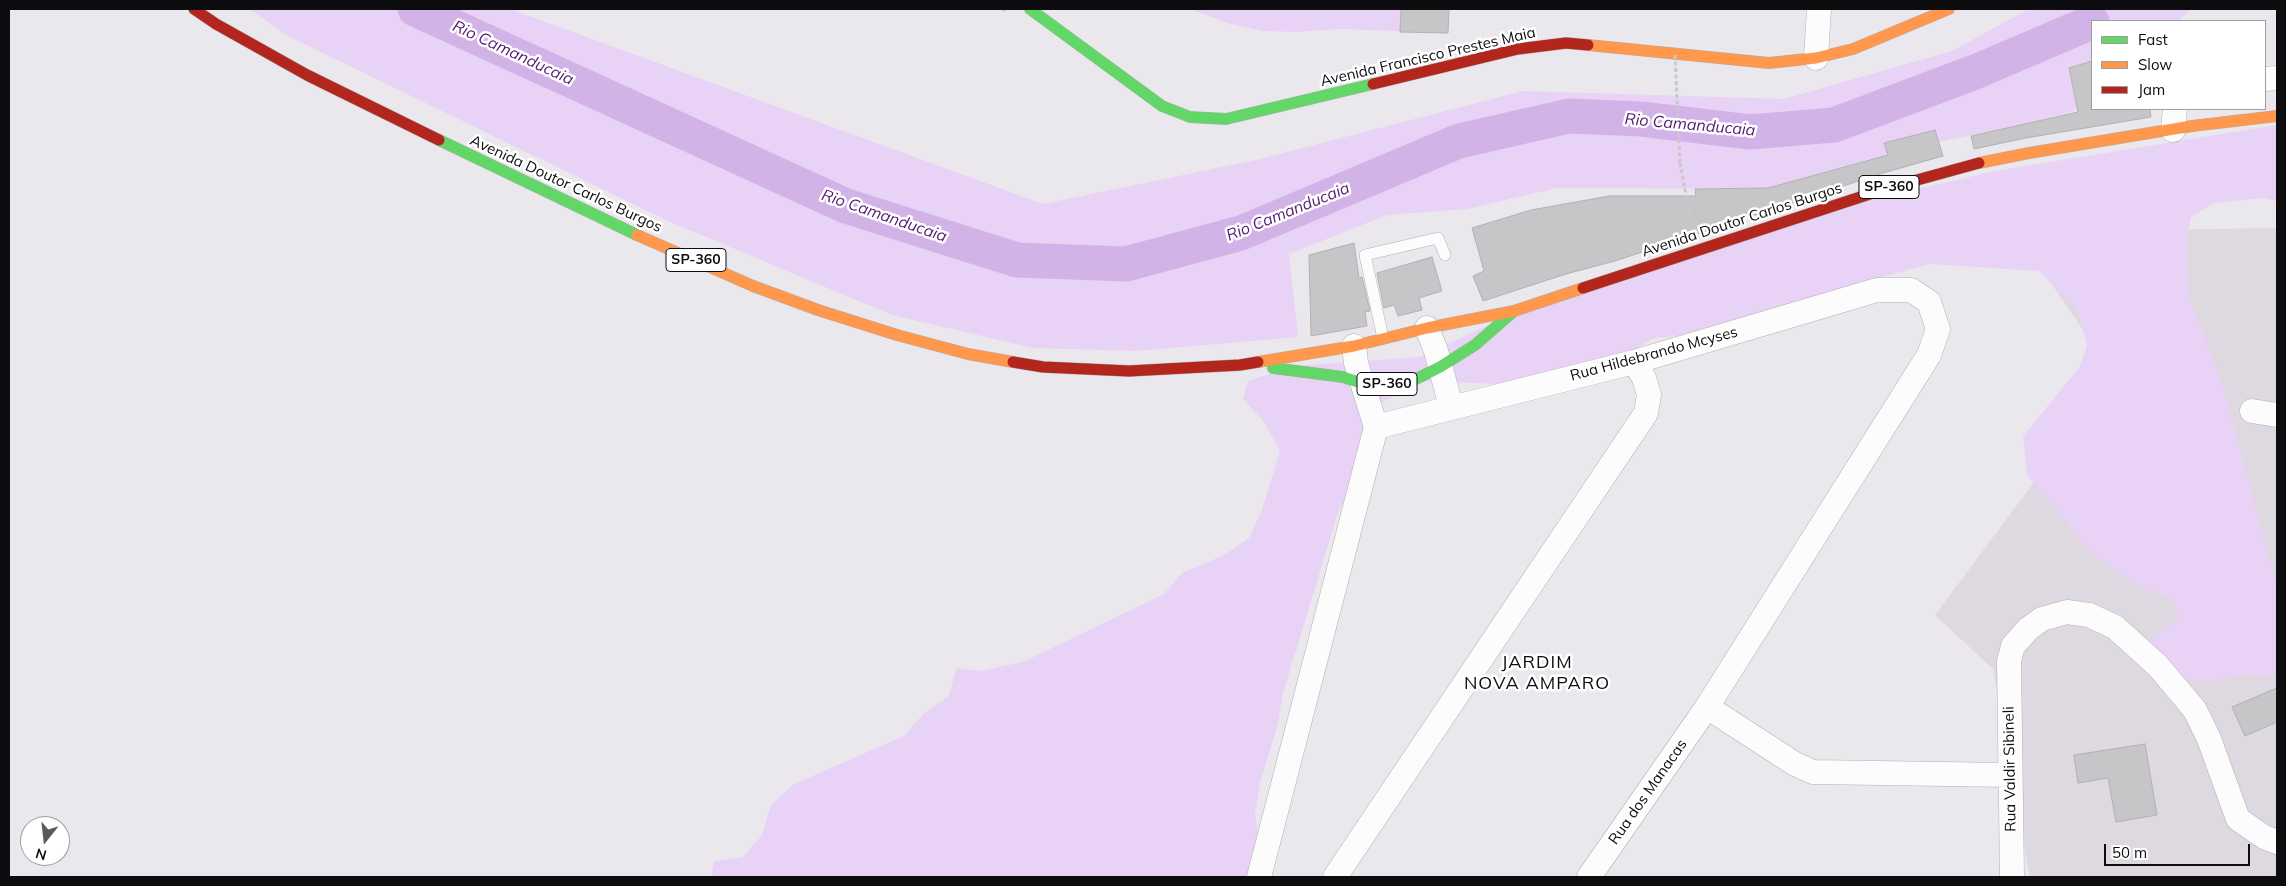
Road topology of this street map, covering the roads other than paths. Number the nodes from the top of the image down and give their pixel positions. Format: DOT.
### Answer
graph roads {
  1 [pos="194,9"];
  2 [pos="1030,9"];
  3 [pos="1819,9"];
  4 [pos="1949,9"];
  5 [pos="1816,58"];
  6 [pos="2277,116"];
  7 [pos="2174,119"];
  8 [pos="1445,256"];
  9 [pos="1929,302"];
  10 [pos="1514,311"];
  11 [pos="1427,328"];
  12 [pos="1384,338"];
  13 [pos="1354,346"];
  14 [pos="1634,362"];
  15 [pos="1240,365"];
  16 [pos="1440,367"];
  17 [pos="1364,384"];
  18 [pos="1451,406"];
  19 [pos="2252,411"];
  20 [pos="2277,415"];
  21 [pos="1376,426"];
  22 [pos="1707,707"];
  23 [pos="2010,774"];
  24 [pos="2277,842"];
  25 [pos="1259,877"];
  26 [pos="1335,877"];
  27 [pos="1589,877"];
  28 [pos="2012,877"];
  1 -- 15 [label="main road, Avenida Doutor Carlos Burgos / SP-360"];
  2 -- 5 [label="main road, Avenida Francisco Prestes Maia"];
  3 -- 5 [label="street"];
  4 -- 5 [label="main road, Avenida Francisco Prestes Maia"];
  6 -- 7 [label="main road, Avenida Doutor Carlos Burgos / SP-360"];
  7 -- 10 [label="main road, Avenida Doutor Carlos Burgos / SP-360"];
  8 -- 12 [label="lane"];
  9 -- 14 [label="street, Rua Hildebrando Mcyses"];
  9 -- 22 [label="street, Rua dos Manacas"];
  10 -- 11 [label="main road, Avenida Doutor Carlos Burgos / SP-360"];
  10 -- 16 [label="main road, Avenida Doutor Carlos Burgos / SP-360"];
  11 -- 12 [label="main road, Avenida Doutor Carlos Burgos / SP-360"];
  11 -- 16 [label="street"];
  12 -- 13 [label="main road, Avenida Doutor Carlos Burgos / SP-360"];
  13 -- 15 [label="main road, Avenida Doutor Carlos Burgos / SP-360"];
  13 -- 17 [label="street"];
  14 -- 18 [label="street, Rua Hildebrando Mcyses"];
  14 -- 26 [label="street"];
  15 -- 17 [label="main road, Avenida Doutor Carlos Burgos / SP-360"];
  16 -- 17 [label="main road, Avenida Doutor Carlos Burgos / SP-360"];
  16 -- 18 [label="street"];
  17 -- 21 [label="street"];
  18 -- 21 [label="street, Rua Hildebrando Mcyses"];
  19 -- 20 [label="street"];
  21 -- 25 [label="street"];
  22 -- 23 [label="street"];
  22 -- 27 [label="street, Rua dos Manacas"];
  23 -- 24 [label="street, Rua Valdir Sibineli"];
  23 -- 28 [label="street, Rua Valdir Sibineli"];
}
